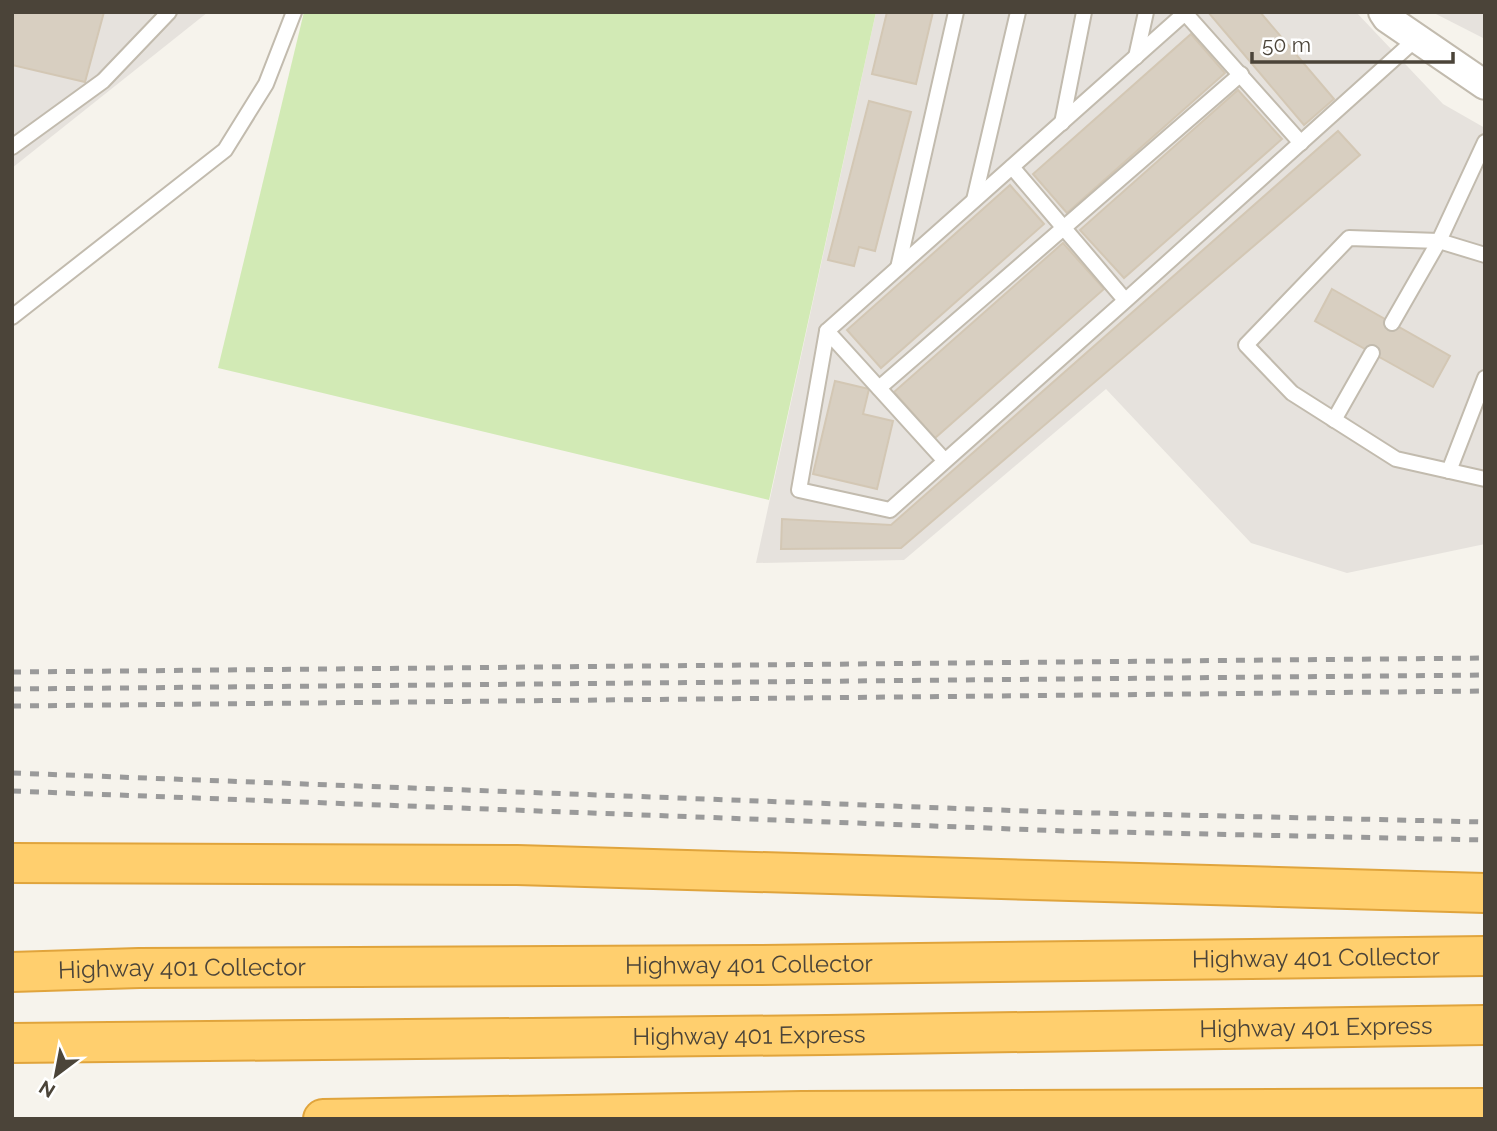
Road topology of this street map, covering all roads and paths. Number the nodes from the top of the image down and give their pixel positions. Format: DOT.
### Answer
graph roads {
  1 [pos="169,12"];
  2 [pos="294,12"];
  3 [pos="956,12"];
  4 [pos="1018,12"];
  5 [pos="1084,12"];
  6 [pos="1146,12"];
  7 [pos="1383,12"];
  8 [pos="1416,39"];
  9 [pos="1136,57"];
  10 [pos="1241,74"];
  11 [pos="1485,85"];
  12 [pos="1062,123"];
  13 [pos="1485,142"];
  14 [pos="1301,143"];
  15 [pos="14,144"];
  16 [pos="1012,167"];
  17 [pos="974,200"];
  18 [pos="1063,227"];
  19 [pos="1439,241"];
  20 [pos="1485,255"];
  21 [pos="898,268"];
  22 [pos="1125,300"];
  23 [pos="12,317"];
  24 [pos="1392,323"];
  25 [pos="827,331"];
  26 [pos="1372,353"];
  27 [pos="1485,378"];
  28 [pos="879,388"];
  29 [pos="1334,420"];
  30 [pos="945,461"];
  31 [pos="1448,471"];
  32 [pos="1485,479"];
  33 [pos="12,863"];
  34 [pos="1485,893"];
  35 [pos="1485,956"];
  36 [pos="12,972"];
  37 [pos="1485,1025"];
  38 [pos="12,1043"];
  39 [pos="1485,1108"];
  40 [pos="323,1119"];
  1 -- 15 [label="lane"];
  2 -- 23 [label="lane"];
  3 -- 21 [label="lane"];
  4 -- 17 [label="lane"];
  5 -- 12 [label="lane"];
  6 -- 9 [label="lane"];
  7 -- 8 [label="street"];
  8 -- 11 [label="street"];
  8 -- 14 [label="lane"];
  9 -- 10 [label="lane"];
  9 -- 12 [label="lane"];
  10 -- 14 [label="lane"];
  10 -- 18 [label="lane"];
  12 -- 16 [label="lane"];
  13 -- 19 [label="lane"];
  14 -- 22 [label="lane"];
  16 -- 17 [label="lane"];
  16 -- 18 [label="lane"];
  17 -- 21 [label="lane"];
  18 -- 22 [label="lane"];
  18 -- 28 [label="lane"];
  19 -- 20 [label="lane"];
  19 -- 24 [label="lane"];
  19 -- 29 [label="lane"];
  21 -- 25 [label="lane"];
  22 -- 30 [label="lane"];
  25 -- 28 [label="lane"];
  25 -- 30 [label="lane"];
  26 -- 29 [label="lane"];
  27 -- 31 [label="lane"];
  28 -- 30 [label="lane"];
  29 -- 31 [label="lane"];
  31 -- 32 [label="lane"];
  33 -- 34 [label="highway"];
  35 -- 36 [label="highway, Highway 401 Collector"];
  37 -- 38 [label="highway, Highway 401 Express"];
  39 -- 40 [label="highway"];
}
